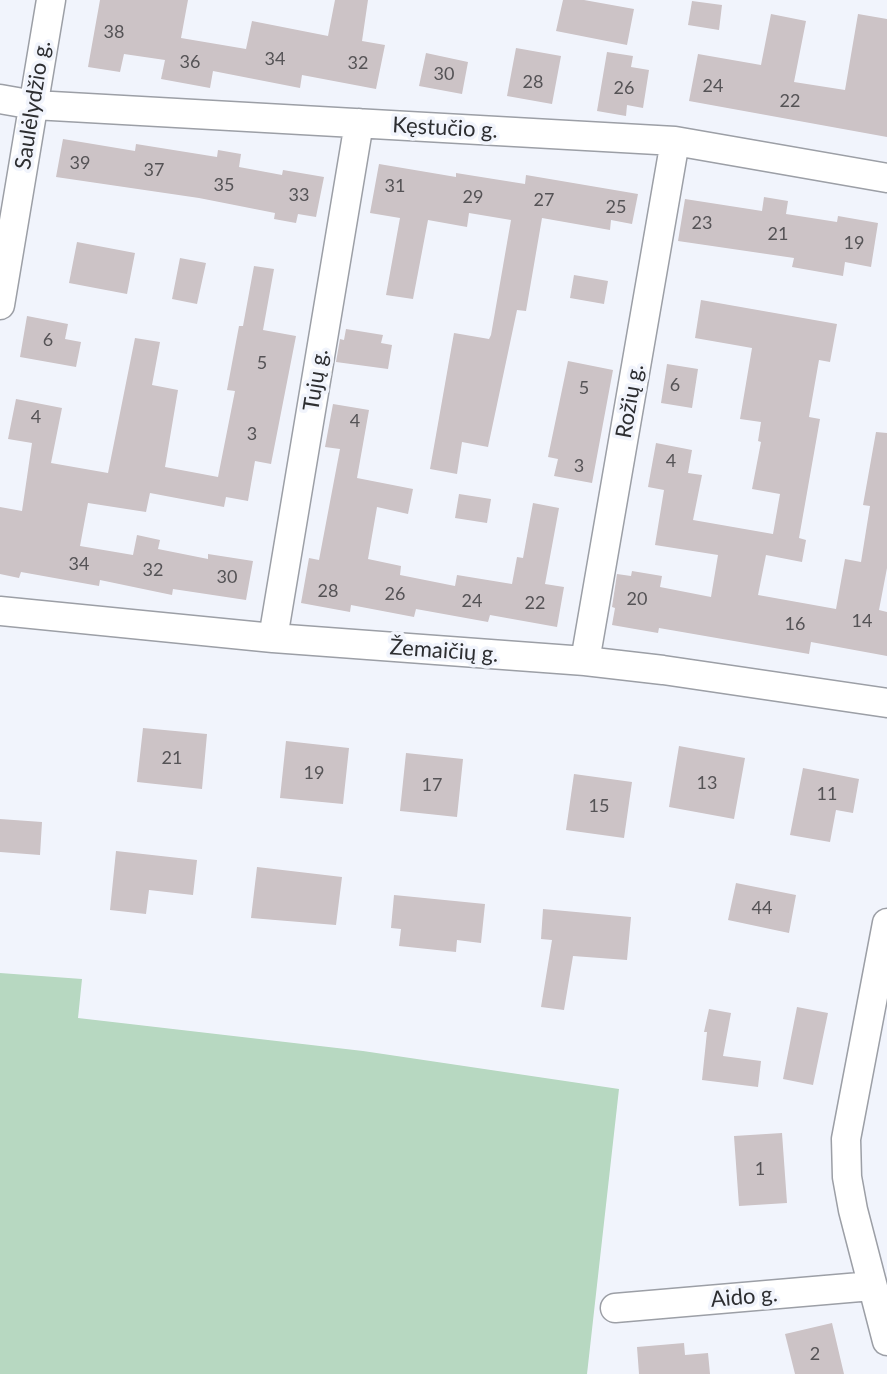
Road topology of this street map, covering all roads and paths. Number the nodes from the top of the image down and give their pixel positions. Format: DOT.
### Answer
graph roads {
  1 [pos="51,0"];
  2 [pos="0,99"];
  3 [pos="34,105"];
  4 [pos="359,123"];
  5 [pos="675,141"];
  6 [pos="887,178"];
  7 [pos="0,305"];
  8 [pos="0,611"];
  9 [pos="273,638"];
  10 [pos="585,661"];
  11 [pos="887,703"];
  12 [pos="887,923"];
  13 [pos="872,1286"];
  14 [pos="615,1308"];
  15 [pos="887,1341"];
  1 -- 3 [label="street, Saulėlydžio g."];
  2 -- 3 [label="street, Kęstučio g."];
  3 -- 4 [label="street, Kęstučio g."];
  3 -- 7 [label="street, Saulėlydžio g."];
  4 -- 5 [label="street, Kęstučio g."];
  4 -- 9 [label="street, Tujų g."];
  5 -- 6 [label="street, Kęstučio g."];
  5 -- 10 [label="street, Rožių g."];
  8 -- 9 [label="street, Žemaičių g."];
  9 -- 10 [label="street, Žemaičių g."];
  10 -- 11 [label="street, Žemaičių g."];
  12 -- 13 [label="street"];
  13 -- 14 [label="street, Aido g."];
  13 -- 15 [label="street"];
}
